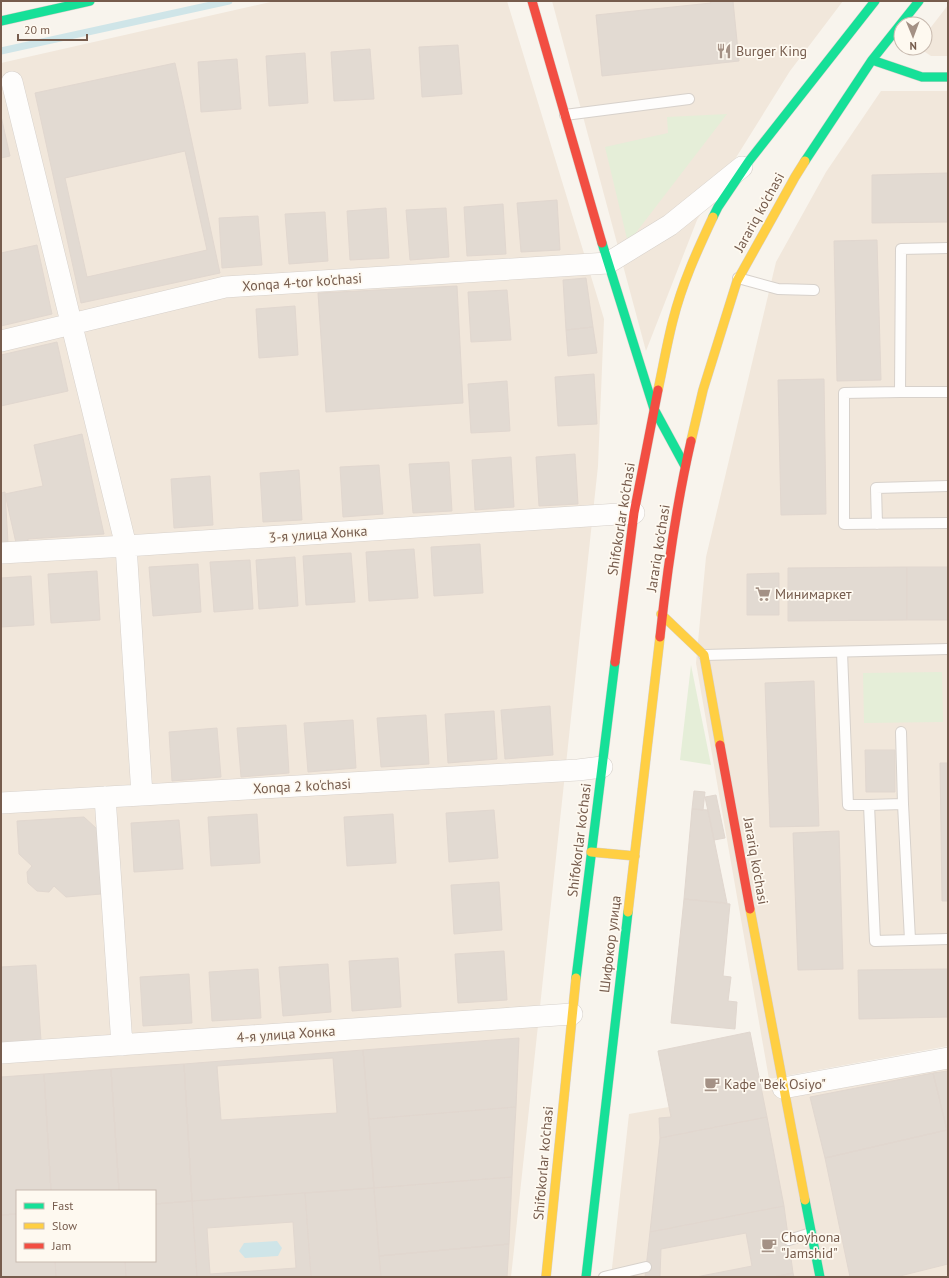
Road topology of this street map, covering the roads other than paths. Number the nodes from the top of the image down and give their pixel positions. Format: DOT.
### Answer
graph roads {
  1 [pos="90,1"];
  2 [pos="532,1"];
  3 [pos="875,1"];
  4 [pos="918,1"];
  5 [pos="1,21"];
  6 [pos="872,60"];
  7 [pos="948,77"];
  8 [pos="12,82"];
  9 [pos="689,99"];
  10 [pos="565,115"];
  11 [pos="749,161"];
  12 [pos="948,248"];
  13 [pos="608,263"];
  14 [pos="738,278"];
  15 [pos="814,290"];
  16 [pos="72,324"];
  17 [pos="1,341"];
  18 [pos="900,392"];
  19 [pos="948,392"];
  20 [pos="654,410"];
  21 [pos="685,466"];
  22 [pos="948,486"];
  23 [pos="634,514"];
  24 [pos="948,523"];
  25 [pos="877,524"];
  26 [pos="126,546"];
  27 [pos="1,553"];
  28 [pos="662,614"];
  29 [pos="948,649"];
  30 [pos="842,652"];
  31 [pos="704,655"];
  32 [pos="901,732"];
  33 [pos="602,767"];
  34 [pos="142,795"];
  35 [pos="105,797"];
  36 [pos="1,803"];
  37 [pos="903,804"];
  38 [pos="869,805"];
  39 [pos="591,852"];
  40 [pos="635,856"];
  41 [pos="948,939"];
  42 [pos="910,940"];
  43 [pos="572,1014"];
  44 [pos="122,1045"];
  45 [pos="1,1053"];
  46 [pos="948,1058"];
  47 [pos="783,1088"];
  48 [pos="811,1233"];
  49 [pos="789,1240"];
  50 [pos="646,1267"];
  51 [pos="546,1277"];
  52 [pos="586,1277"];
  53 [pos="604,1277"];
  54 [pos="820,1277"];
  1 -- 5 [label="main road"];
  2 -- 10 [label="main road"];
  3 -- 11 [label="main road"];
  4 -- 6 [label="main road, Jarariq ko'chasi"];
  6 -- 7 [label="main road"];
  6 -- 14 [label="main road, Jarariq ko'chasi"];
  8 -- 16 [label="street"];
  9 -- 10 [label="lane"];
  10 -- 13 [label="main road"];
  11 -- 13 [label="street"];
  11 -- 20 [label="main road"];
  12 -- 18 [label="lane"];
  13 -- 16 [label="street, Xonqa 4-tor ko'chasi"];
  13 -- 20 [label="main road"];
  14 -- 15 [label="lane"];
  14 -- 21 [label="main road, Jarariq ko'chasi"];
  16 -- 17 [label="street, Xonqa 4-tor ko'chasi"];
  16 -- 26 [label="street"];
  18 -- 19 [label="lane"];
  18 -- 25 [label="lane"];
  20 -- 21 [label="main road"];
  20 -- 23 [label="main road, Shifokorlar ko'chasi"];
  21 -- 28 [label="main road, Jarariq ko'chasi"];
  22 -- 25 [label="lane"];
  23 -- 26 [label="street, 3-я улица Хонка"];
  23 -- 33 [label="main road, Shifokorlar ko'chasi"];
  24 -- 25 [label="lane"];
  26 -- 27 [label="street, 3-я улица Хонка"];
  26 -- 34 [label="street"];
  28 -- 31 [label="main road"];
  28 -- 40 [label="main road, Шифокор улица"];
  29 -- 30 [label="lane"];
  30 -- 31 [label="lane"];
  30 -- 38 [label="lane"];
  31 -- 47 [label="main road, Jarariq ko'chasi"];
  32 -- 37 [label="lane"];
  33 -- 34 [label="street, Xonqa 2 ko'chasi"];
  33 -- 39 [label="main road, Shifokorlar ko'chasi"];
  34 -- 35 [label="street, Xonqa 2 ko'chasi"];
  35 -- 36 [label="street, Xonqa 2 ko'chasi"];
  35 -- 44 [label="street"];
  37 -- 38 [label="lane"];
  37 -- 42 [label="lane"];
  38 -- 42 [label="lane"];
  39 -- 40 [label="main road"];
  39 -- 43 [label="main road, Shifokorlar ko'chasi"];
  40 -- 52 [label="main road, Шифокор улица"];
  41 -- 42 [label="lane"];
  43 -- 44 [label="street, 4-я улица Хонка"];
  43 -- 51 [label="main road, Shifokorlar ko'chasi"];
  44 -- 45 [label="street, 4-я улица Хонка"];
  46 -- 47 [label="street"];
  47 -- 48 [label="main road, Jarariq ko'chasi"];
  48 -- 49 [label="lane"];
  48 -- 54 [label="main road, Jarariq ko'chasi"];
  50 -- 53 [label="lane"];
}
